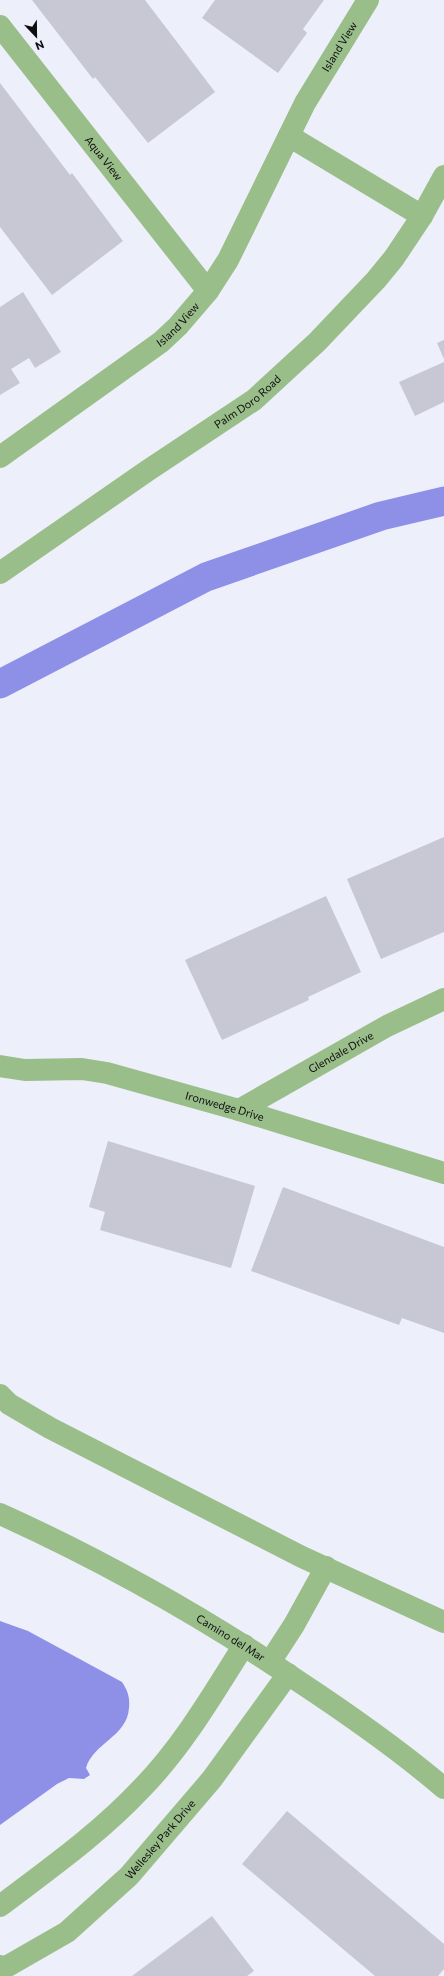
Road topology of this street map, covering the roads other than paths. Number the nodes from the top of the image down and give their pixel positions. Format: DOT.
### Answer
graph roads {
  1 [pos="368,0"];
  2 [pos="0,26"];
  3 [pos="289,136"];
  4 [pos="444,176"];
  5 [pos="422,216"];
  6 [pos="208,291"];
  7 [pos="0,457"];
  8 [pos="0,573"];
  9 [pos="444,999"];
  10 [pos="0,1066"];
  11 [pos="239,1110"];
  12 [pos="444,1173"];
  13 [pos="0,1394"];
  14 [pos="0,1514"];
  15 [pos="326,1567"];
  16 [pos="444,1622"];
  17 [pos="244,1645"];
  18 [pos="270,1662"];
  19 [pos="288,1674"];
  20 [pos="444,1788"];
  21 [pos="0,1906"];
  22 [pos="0,1966"];
  1 -- 3 [label="street, Island View"];
  2 -- 6 [label="street, Aqua View"];
  3 -- 5 [label="street"];
  3 -- 6 [label="street, Island View"];
  4 -- 5 [label="street, Palm Doro Road"];
  5 -- 8 [label="street, Palm Doro Road"];
  6 -- 7 [label="street, Island View"];
  9 -- 11 [label="street, Glendale Drive"];
  10 -- 11 [label="street, Ironwedge Drive"];
  11 -- 12 [label="street, Ironwedge Drive"];
  13 -- 15 [label="street"];
  14 -- 17 [label="street, Camino del Mar"];
  15 -- 16 [label="street"];
  15 -- 18 [label="street"];
  17 -- 18 [label="street, Camino del Mar"];
  17 -- 21 [label="street"];
  18 -- 19 [label="street, Camino del Mar"];
  19 -- 20 [label="street, Camino del Mar"];
  19 -- 22 [label="street, Wellesley Park Drive"];
}
